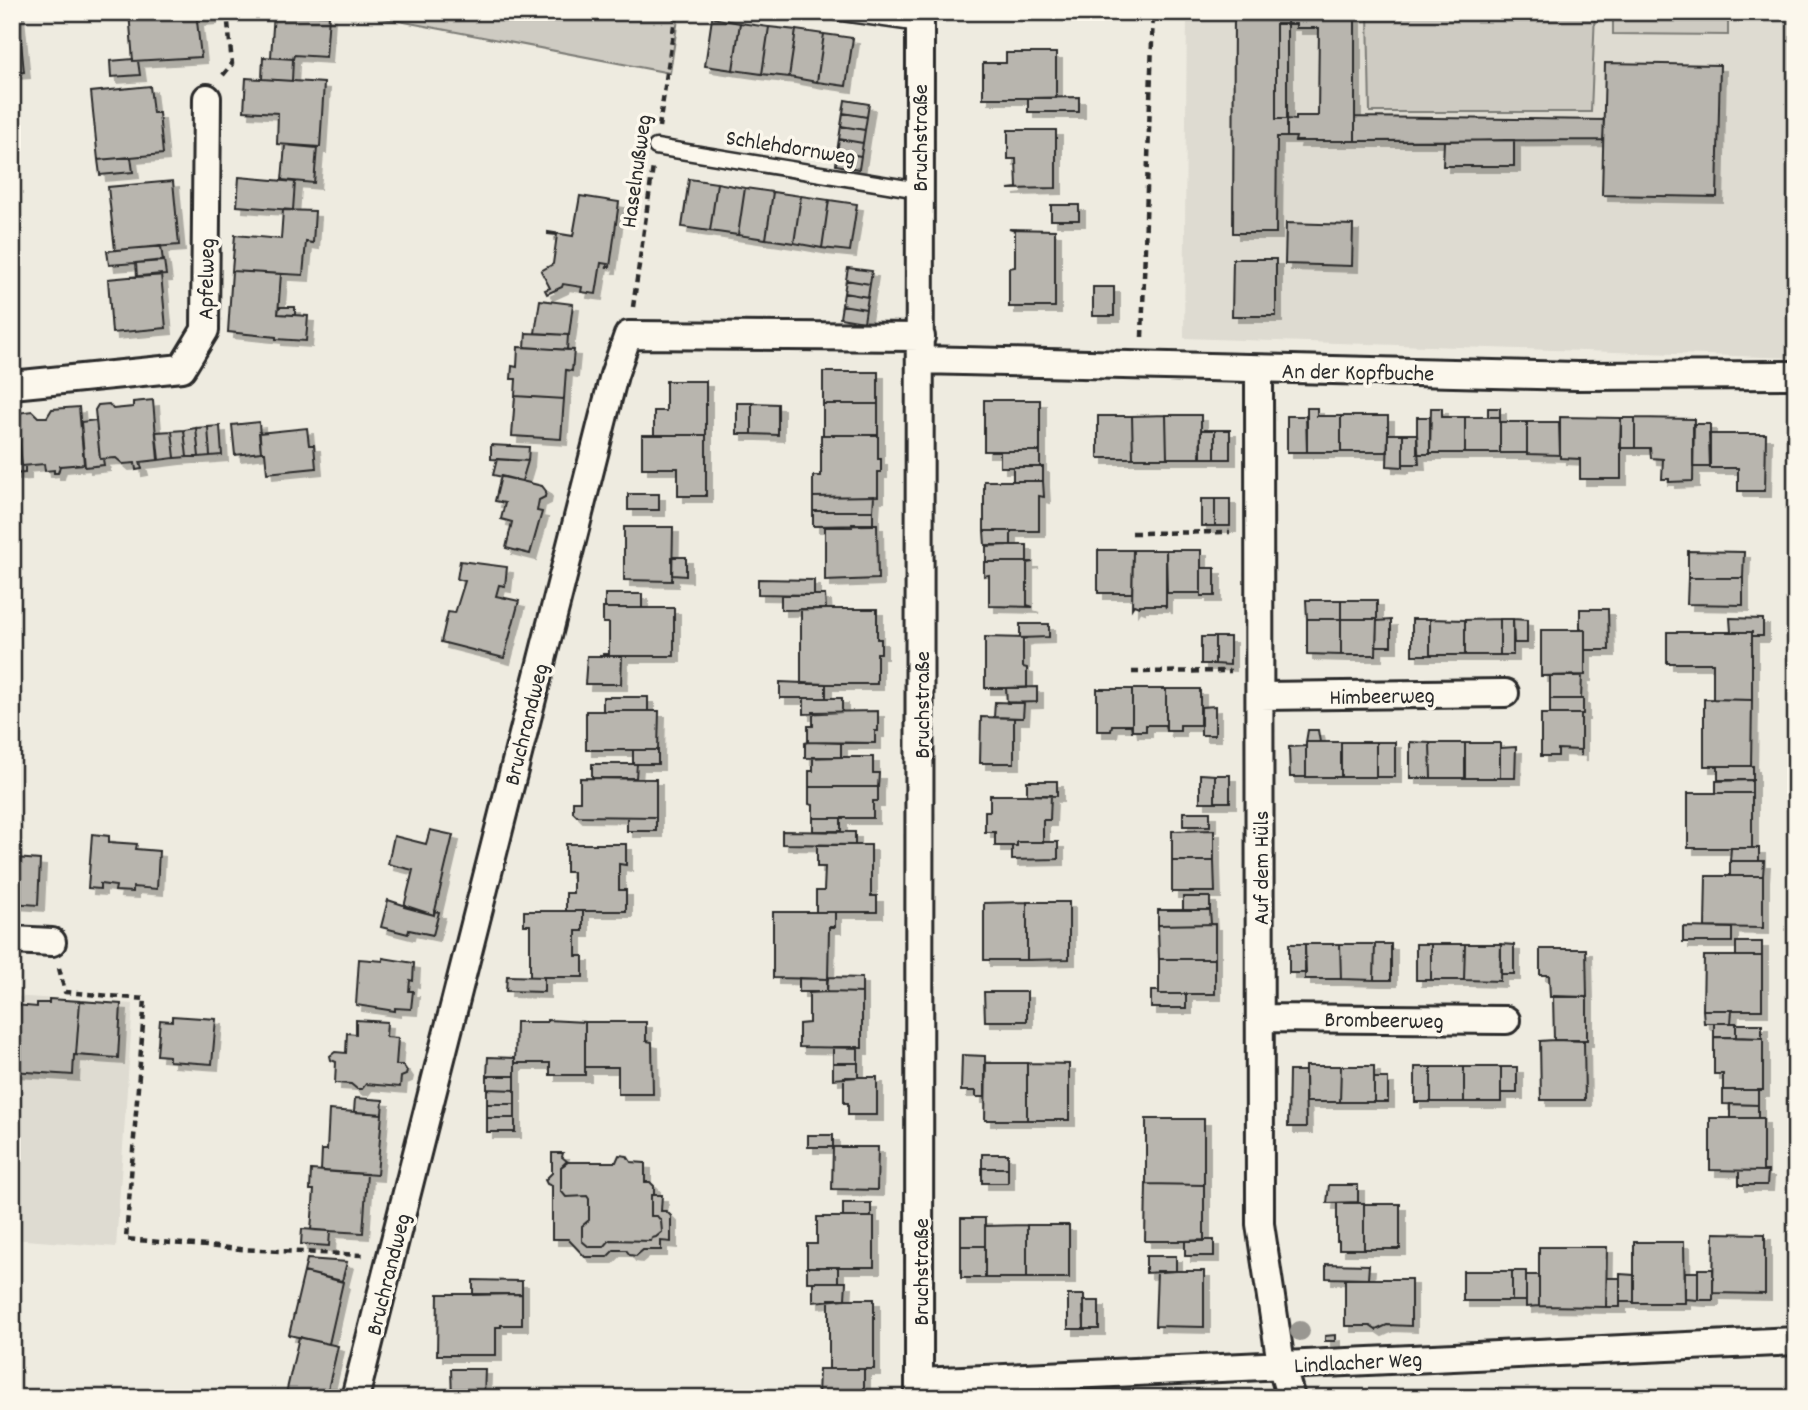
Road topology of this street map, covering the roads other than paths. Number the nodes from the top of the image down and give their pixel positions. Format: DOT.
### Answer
graph roads {
  1 [pos="835,12"];
  2 [pos="920,18"];
  3 [pos="207,98"];
  4 [pos="656,147"];
  5 [pos="919,190"];
  6 [pos="921,348"];
  7 [pos="1259,369"];
  8 [pos="1796,375"];
  9 [pos="12,385"];
  10 [pos="1260,683"];
  11 [pos="1505,693"];
  12 [pos="12,940"];
  13 [pos="52,942"];
  14 [pos="1261,1018"];
  15 [pos="1506,1020"];
  16 [pos="1796,1341"];
  17 [pos="1281,1364"];
  18 [pos="920,1390"];
  19 [pos="355,1398"];
  20 [pos="1291,1398"];
  1 -- 2 [label="lane"];
  2 -- 5 [label="street, Bruchstraße"];
  3 -- 9 [label="street, Apfelweg"];
  4 -- 5 [label="lane, Schlehdornweg"];
  5 -- 6 [label="street, Bruchstraße"];
  6 -- 7 [label="street, An der Kopfbuche"];
  6 -- 18 [label="street, Bruchstraße"];
  6 -- 19 [label="street, Bruchrandweg"];
  7 -- 8 [label="street, An der Kopfbuche"];
  7 -- 10 [label="street, Auf dem Hüls"];
  10 -- 11 [label="street, Himbeerweg"];
  10 -- 14 [label="street, Auf dem Hüls"];
  12 -- 13 [label="street"];
  14 -- 15 [label="street, Brombeerweg"];
  14 -- 17 [label="street, Auf dem Hüls"];
  16 -- 17 [label="street, Lindlacher Weg"];
  17 -- 18 [label="street, Lindlacher Weg"];
  17 -- 20 [label="street, Auf dem Hüls"];
}
